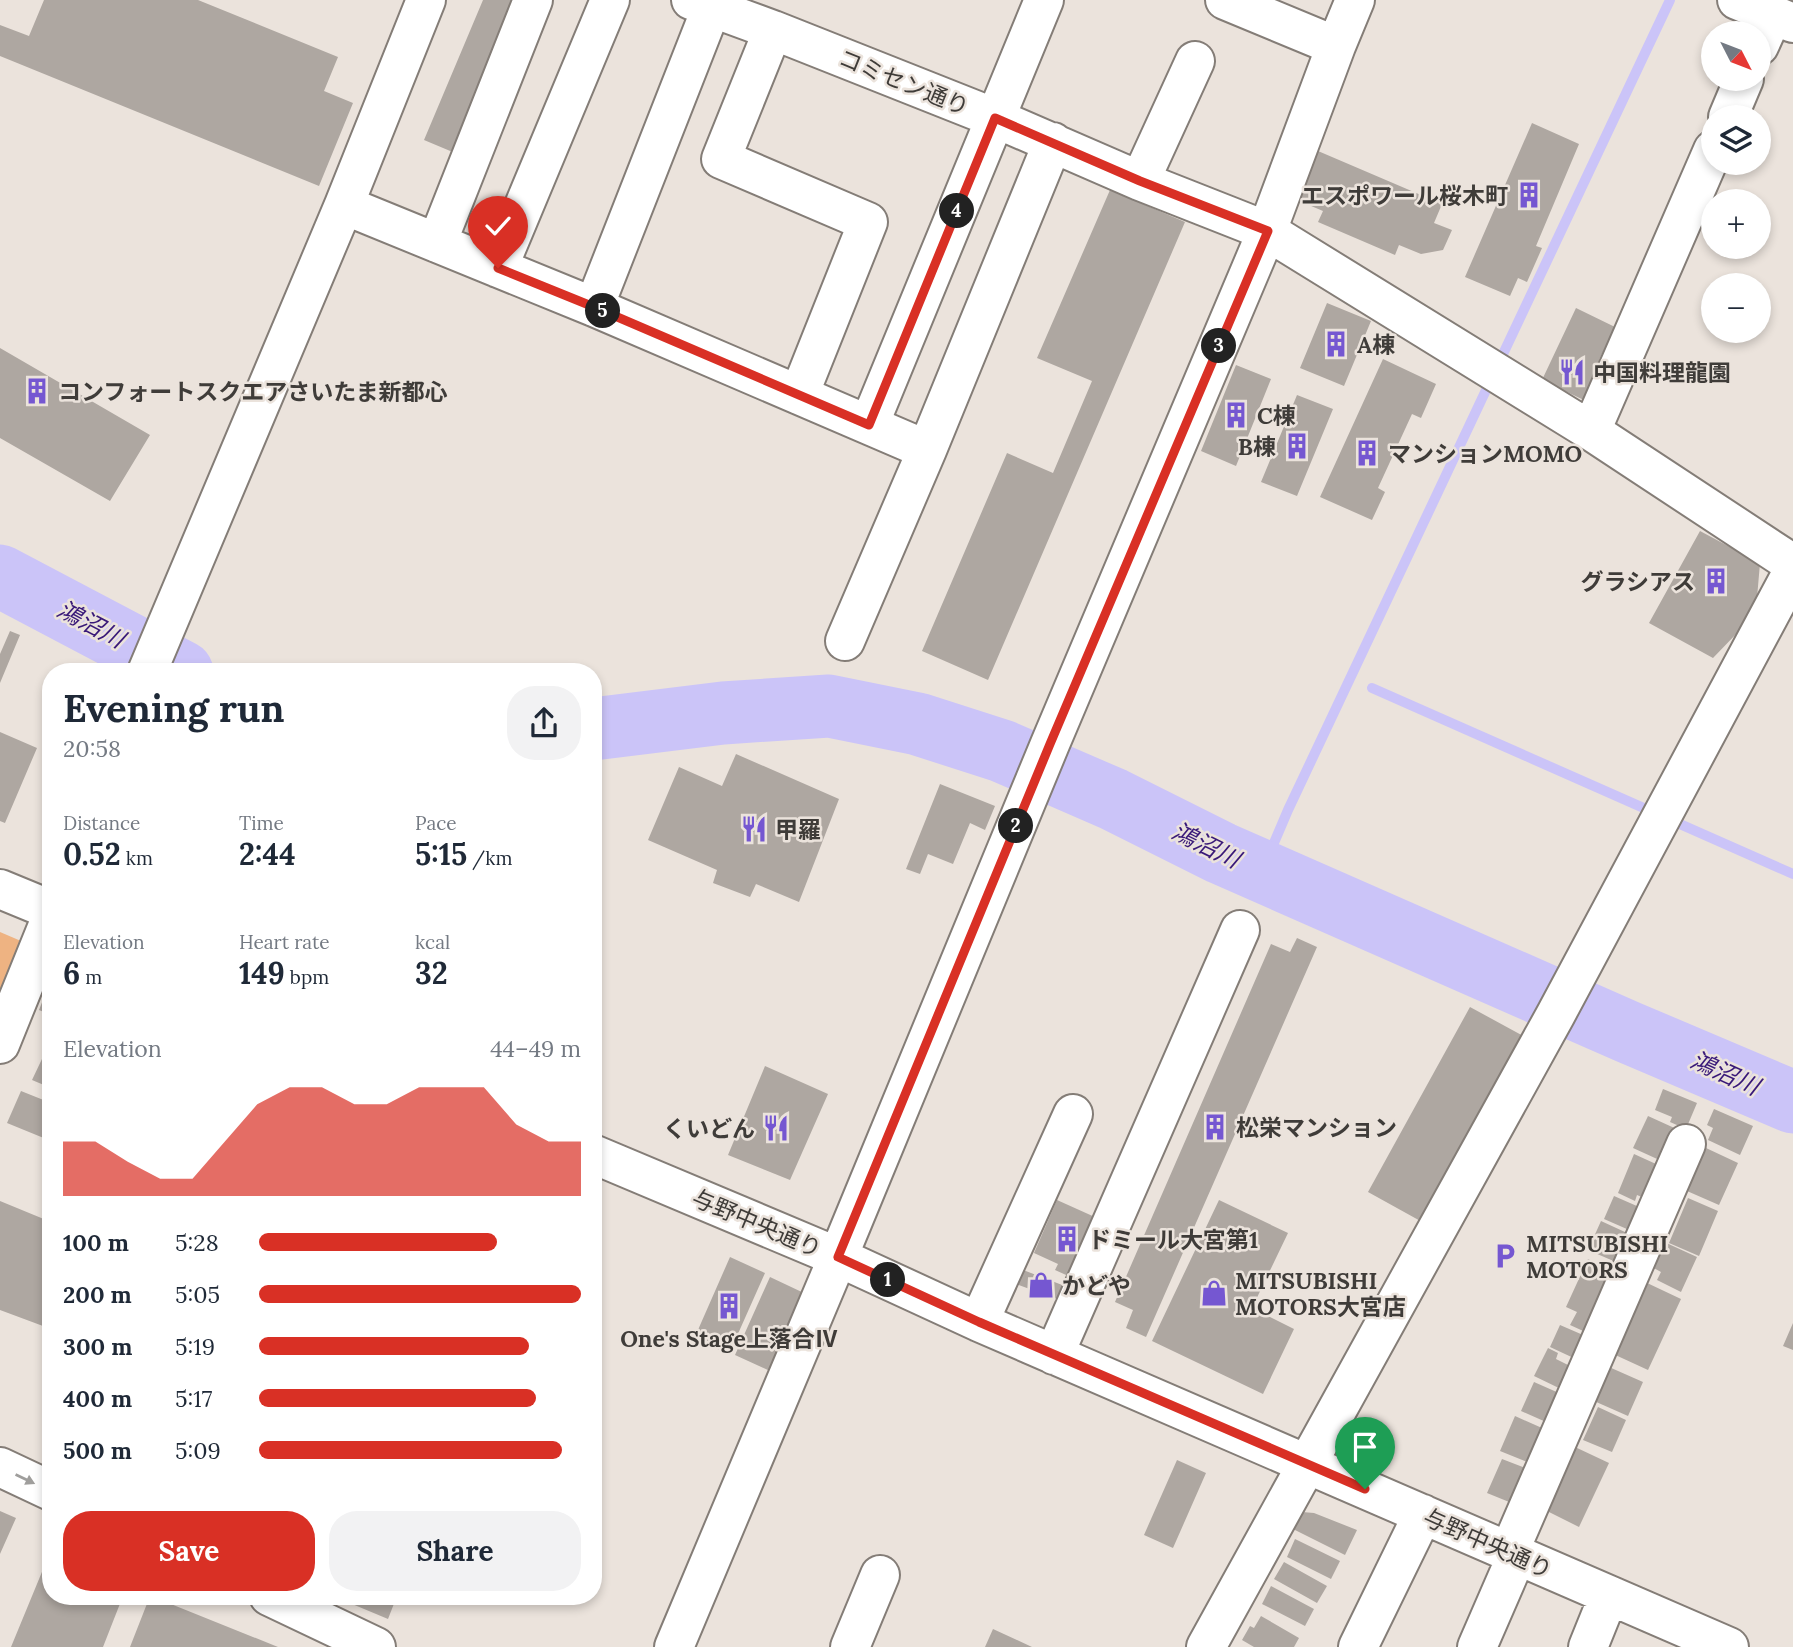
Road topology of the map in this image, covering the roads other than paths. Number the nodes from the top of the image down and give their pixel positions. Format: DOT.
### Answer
graph roads {
  1 [pos="426,0"];
  2 [pos="533,0"];
  3 [pos="610,0"];
  4 [pos="1044,0"];
  5 [pos="1225,0"];
  6 [pos="1355,0"];
  7 [pos="1737,0"];
  8 [pos="701,4"];
  9 [pos="1775,28"];
  10 [pos="773,30"];
  11 [pos="1336,46"];
  12 [pos="1195,61"];
  13 [pos="995,118"];
  14 [pos="1053,142"];
  15 [pos="1702,175"];
  16 [pos="1140,181"];
  17 [pos="344,205"];
  18 [pos="1268,231"];
  19 [pos="437,243"];
  20 [pos="498,268"];
  21 [pos="594,307"];
  22 [pos="799,395"];
  23 [pos="869,425"];
  24 [pos="1591,431"];
  25 [pos="927,450"];
  26 [pos="1793,564"];
  27 [pos="1793,570"];
  28 [pos="845,641"];
  29 [pos="152,663"];
  30 [pos="0,889"];
  31 [pos="42,906"];
  32 [pos="1240,930"];
  33 [pos="42,940"];
  34 [pos="0,1044"];
  35 [pos="1073,1114"];
  36 [pos="1686,1144"];
  37 [pos="602,1158"];
  38 [pos="838,1257"];
  39 [pos="979,1322"];
  40 [pos="1054,1355"];
  41 [pos="1307,1464"];
  42 [pos="0,1467"];
  43 [pos="42,1487"];
  44 [pos="1423,1514"];
  45 [pos="1513,1553"];
  46 [pos="880,1575"];
  47 [pos="1609,1595"];
  48 [pos="281,1605"];
  49 [pos="323,1635"];
  50 [pos="376,1647"];
  51 [pos="674,1647"];
  52 [pos="850,1647"];
  53 [pos="1206,1647"];
  54 [pos="1358,1647"];
  55 [pos="1478,1647"];
  56 [pos="1588,1647"];
  57 [pos="1729,1647"];
  1 -- 17 [label="street"];
  2 -- 19 [label="street"];
  3 -- 20 [label="street"];
  4 -- 13 [label="street"];
  5 -- 11 [label="street"];
  6 -- 11 [label="street"];
  7 -- 9 [label="street"];
  8 -- 10 [label="street, コミセン通り"];
  8 -- 21 [label="street"];
  10 -- 13 [label="street, コミセン通り"];
  10 -- 22 [label="street"];
  11 -- 18 [label="street"];
  12 -- 16 [label="street"];
  13 -- 14 [label="street, コミセン通り"];
  13 -- 23 [label="street"];
  14 -- 16 [label="street, コミセン通り"];
  14 -- 25 [label="street"];
  15 -- 24 [label="street"];
  16 -- 18 [label="street, コミセン通り"];
  17 -- 19 [label="street"];
  17 -- 29 [label="street"];
  18 -- 24 [label="street, コミセン通り"];
  18 -- 38 [label="street"];
  19 -- 20 [label="street"];
  20 -- 21 [label="street"];
  21 -- 22 [label="street"];
  22 -- 23 [label="street"];
  23 -- 25 [label="street"];
  24 -- 26 [label="street, コミセン通り"];
  25 -- 28 [label="street"];
  27 -- 41 [label="street"];
  30 -- 31 [label="street"];
  32 -- 40 [label="street"];
  33 -- 34 [label="street"];
  35 -- 39 [label="street"];
  36 -- 45 [label="street"];
  37 -- 38 [label="street, 与野中央通り"];
  38 -- 39 [label="street, 与野中央通り"];
  38 -- 51 [label="street"];
  39 -- 40 [label="street, 与野中央通り"];
  40 -- 41 [label="street, 与野中央通り"];
  41 -- 44 [label="street, 与野中央通り"];
  41 -- 53 [label="street"];
  42 -- 43 [label="street, one-way"];
  44 -- 45 [label="street, 与野中央通り"];
  44 -- 54 [label="street"];
  45 -- 47 [label="street, 与野中央通り"];
  45 -- 55 [label="street"];
  46 -- 52 [label="street"];
  47 -- 56 [label="street"];
  47 -- 57 [label="street, 与野中央通り"];
  48 -- 49 [label="street"];
  49 -- 50 [label="street"];
}
